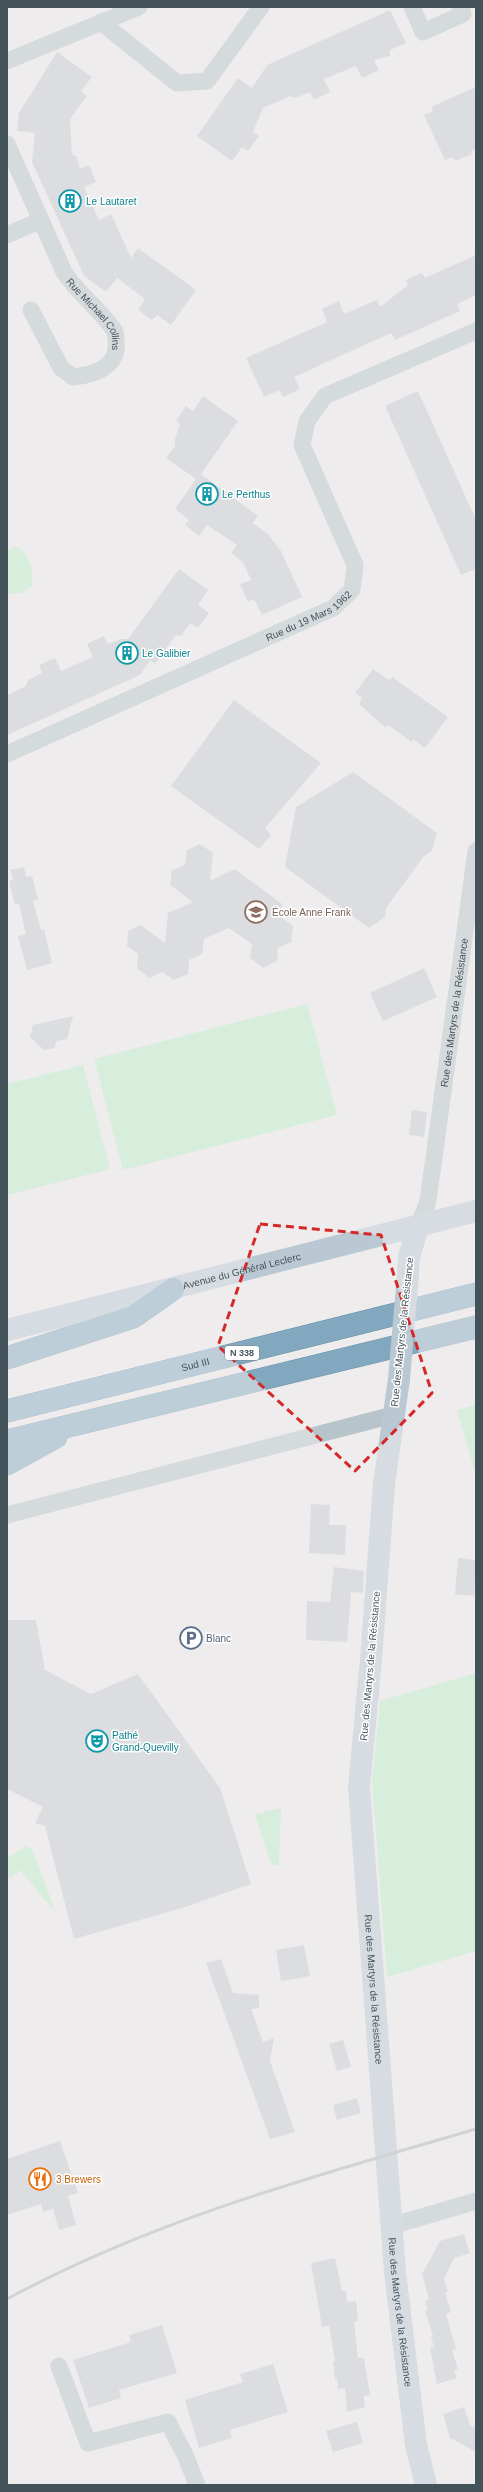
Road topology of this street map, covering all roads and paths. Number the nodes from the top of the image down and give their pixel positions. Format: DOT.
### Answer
graph roads {
  1 [pos="139,7"];
  2 [pos="261,7"];
  3 [pos="412,7"];
  4 [pos="460,7"];
  5 [pos="101,22"];
  6 [pos="7,61"];
  7 [pos="7,144"];
  8 [pos="41,220"];
  9 [pos="7,235"];
  10 [pos="31,310"];
  11 [pos="476,331"];
  12 [pos="7,754"];
  13 [pos="476,851"];
  14 [pos="476,1211"];
  15 [pos="418,1227"];
  16 [pos="173,1289"];
  17 [pos="476,1294"];
  18 [pos="476,1327"];
  19 [pos="7,1330"];
  20 [pos="7,1358"];
  21 [pos="7,1411"];
  22 [pos="393,1415"];
  23 [pos="84,1422"];
  24 [pos="7,1441"];
  25 [pos="7,1464"];
  26 [pos="7,1515"];
  27 [pos="476,2201"];
  28 [pos="392,2226"];
  29 [pos="59,2366"];
  30 [pos="197,2485"];
  31 [pos="426,2485"];
  1 -- 5 [label="street"];
  2 -- 5 [label="street"];
  3 -- 4 [label="street"];
  5 -- 6 [label="street"];
  7 -- 8 [label="street, Rue Michael Collins"];
  8 -- 9 [label="street"];
  8 -- 10 [label="street, Rue Michael Collins"];
  11 -- 12 [label="street, Rue du 19 Mars 1962"];
  13 -- 15 [label="street, Rue des Martyrs de la Résistance"];
  14 -- 15 [label="street, Avenue du Général Leclerc"];
  15 -- 16 [label="street, Avenue du Général Leclerc"];
  15 -- 22 [label="street, Rue des Martyrs de la Résistance, bridge"];
  16 -- 19 [label="street, Avenue du Général Leclerc"];
  16 -- 20 [label="highway"];
  17 -- 21 [label="highway, Sud III / N 338"];
  18 -- 23 [label="highway"];
  22 -- 26 [label="street"];
  22 -- 28 [label="street, Rue des Martyrs de la Résistance"];
  23 -- 24 [label="highway"];
  23 -- 25 [label="highway"];
  27 -- 28 [label="street"];
  28 -- 31 [label="street, Rue des Martyrs de la Résistance"];
  29 -- 30 [label="street"];
}
